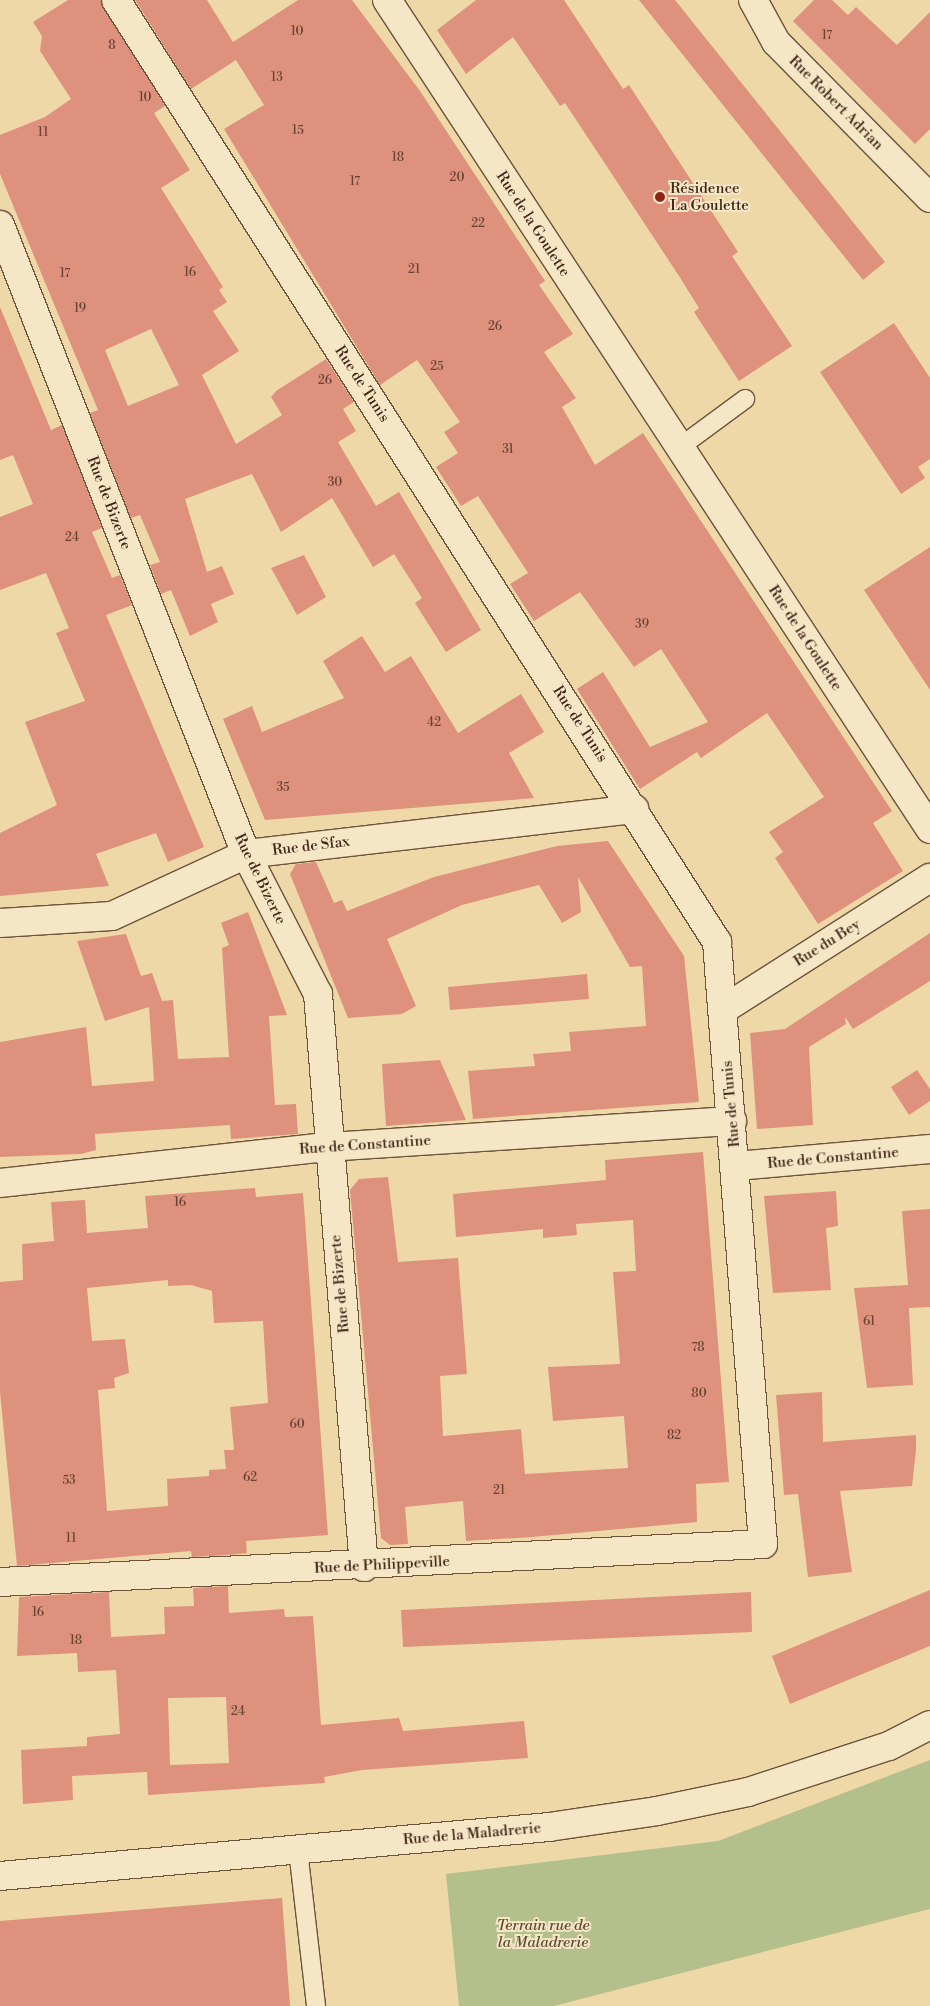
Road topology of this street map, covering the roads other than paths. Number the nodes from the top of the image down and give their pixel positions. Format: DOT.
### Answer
graph roads {
  1 [pos="116,0"];
  2 [pos="387,0"];
  3 [pos="753,0"];
  4 [pos="930,198"];
  5 [pos="0,225"];
  6 [pos="745,399"];
  7 [pos="680,447"];
  8 [pos="634,808"];
  9 [pos="930,829"];
  10 [pos="246,854"];
  11 [pos="930,878"];
  12 [pos="0,923"];
  13 [pos="724,1008"];
  14 [pos="732,1121"];
  15 [pos="328,1147"];
  16 [pos="930,1150"];
  17 [pos="736,1166"];
  18 [pos="0,1183"];
  19 [pos="763,1544"];
  20 [pos="364,1567"];
  21 [pos="0,1582"];
  22 [pos="930,1725"];
  23 [pos="298,1850"];
  24 [pos="0,1876"];
  25 [pos="316,2006"];
  1 -- 8 [label="street, Rue de Tunis"];
  2 -- 7 [label="street, Rue de la Goulette"];
  3 -- 4 [label="street, Rue Robert Adrian"];
  5 -- 10 [label="street, Rue de Bizerte"];
  6 -- 7 [label="lane"];
  7 -- 9 [label="street, Rue de la Goulette"];
  8 -- 10 [label="street, Rue de Sfax"];
  8 -- 13 [label="street, Rue de Tunis"];
  10 -- 12 [label="street, Rue de Sfax"];
  10 -- 15 [label="street, Rue de Bizerte"];
  11 -- 13 [label="street, Rue du Bey"];
  13 -- 14 [label="street, Rue de Tunis"];
  14 -- 15 [label="street, Rue de Constantine"];
  14 -- 17 [label="street, Rue de Tunis"];
  15 -- 18 [label="street, Rue de Constantine"];
  15 -- 20 [label="street, Rue de Bizerte"];
  16 -- 17 [label="street, Rue de Constantine"];
  17 -- 19 [label="street, Rue de Tunis"];
  19 -- 20 [label="street, Rue de Philippeville"];
  20 -- 21 [label="street, Rue de Philippeville"];
  22 -- 23 [label="street, Rue de la Maladrerie"];
  23 -- 24 [label="street, Rue de la Maladrerie"];
  23 -- 25 [label="lane"];
}
